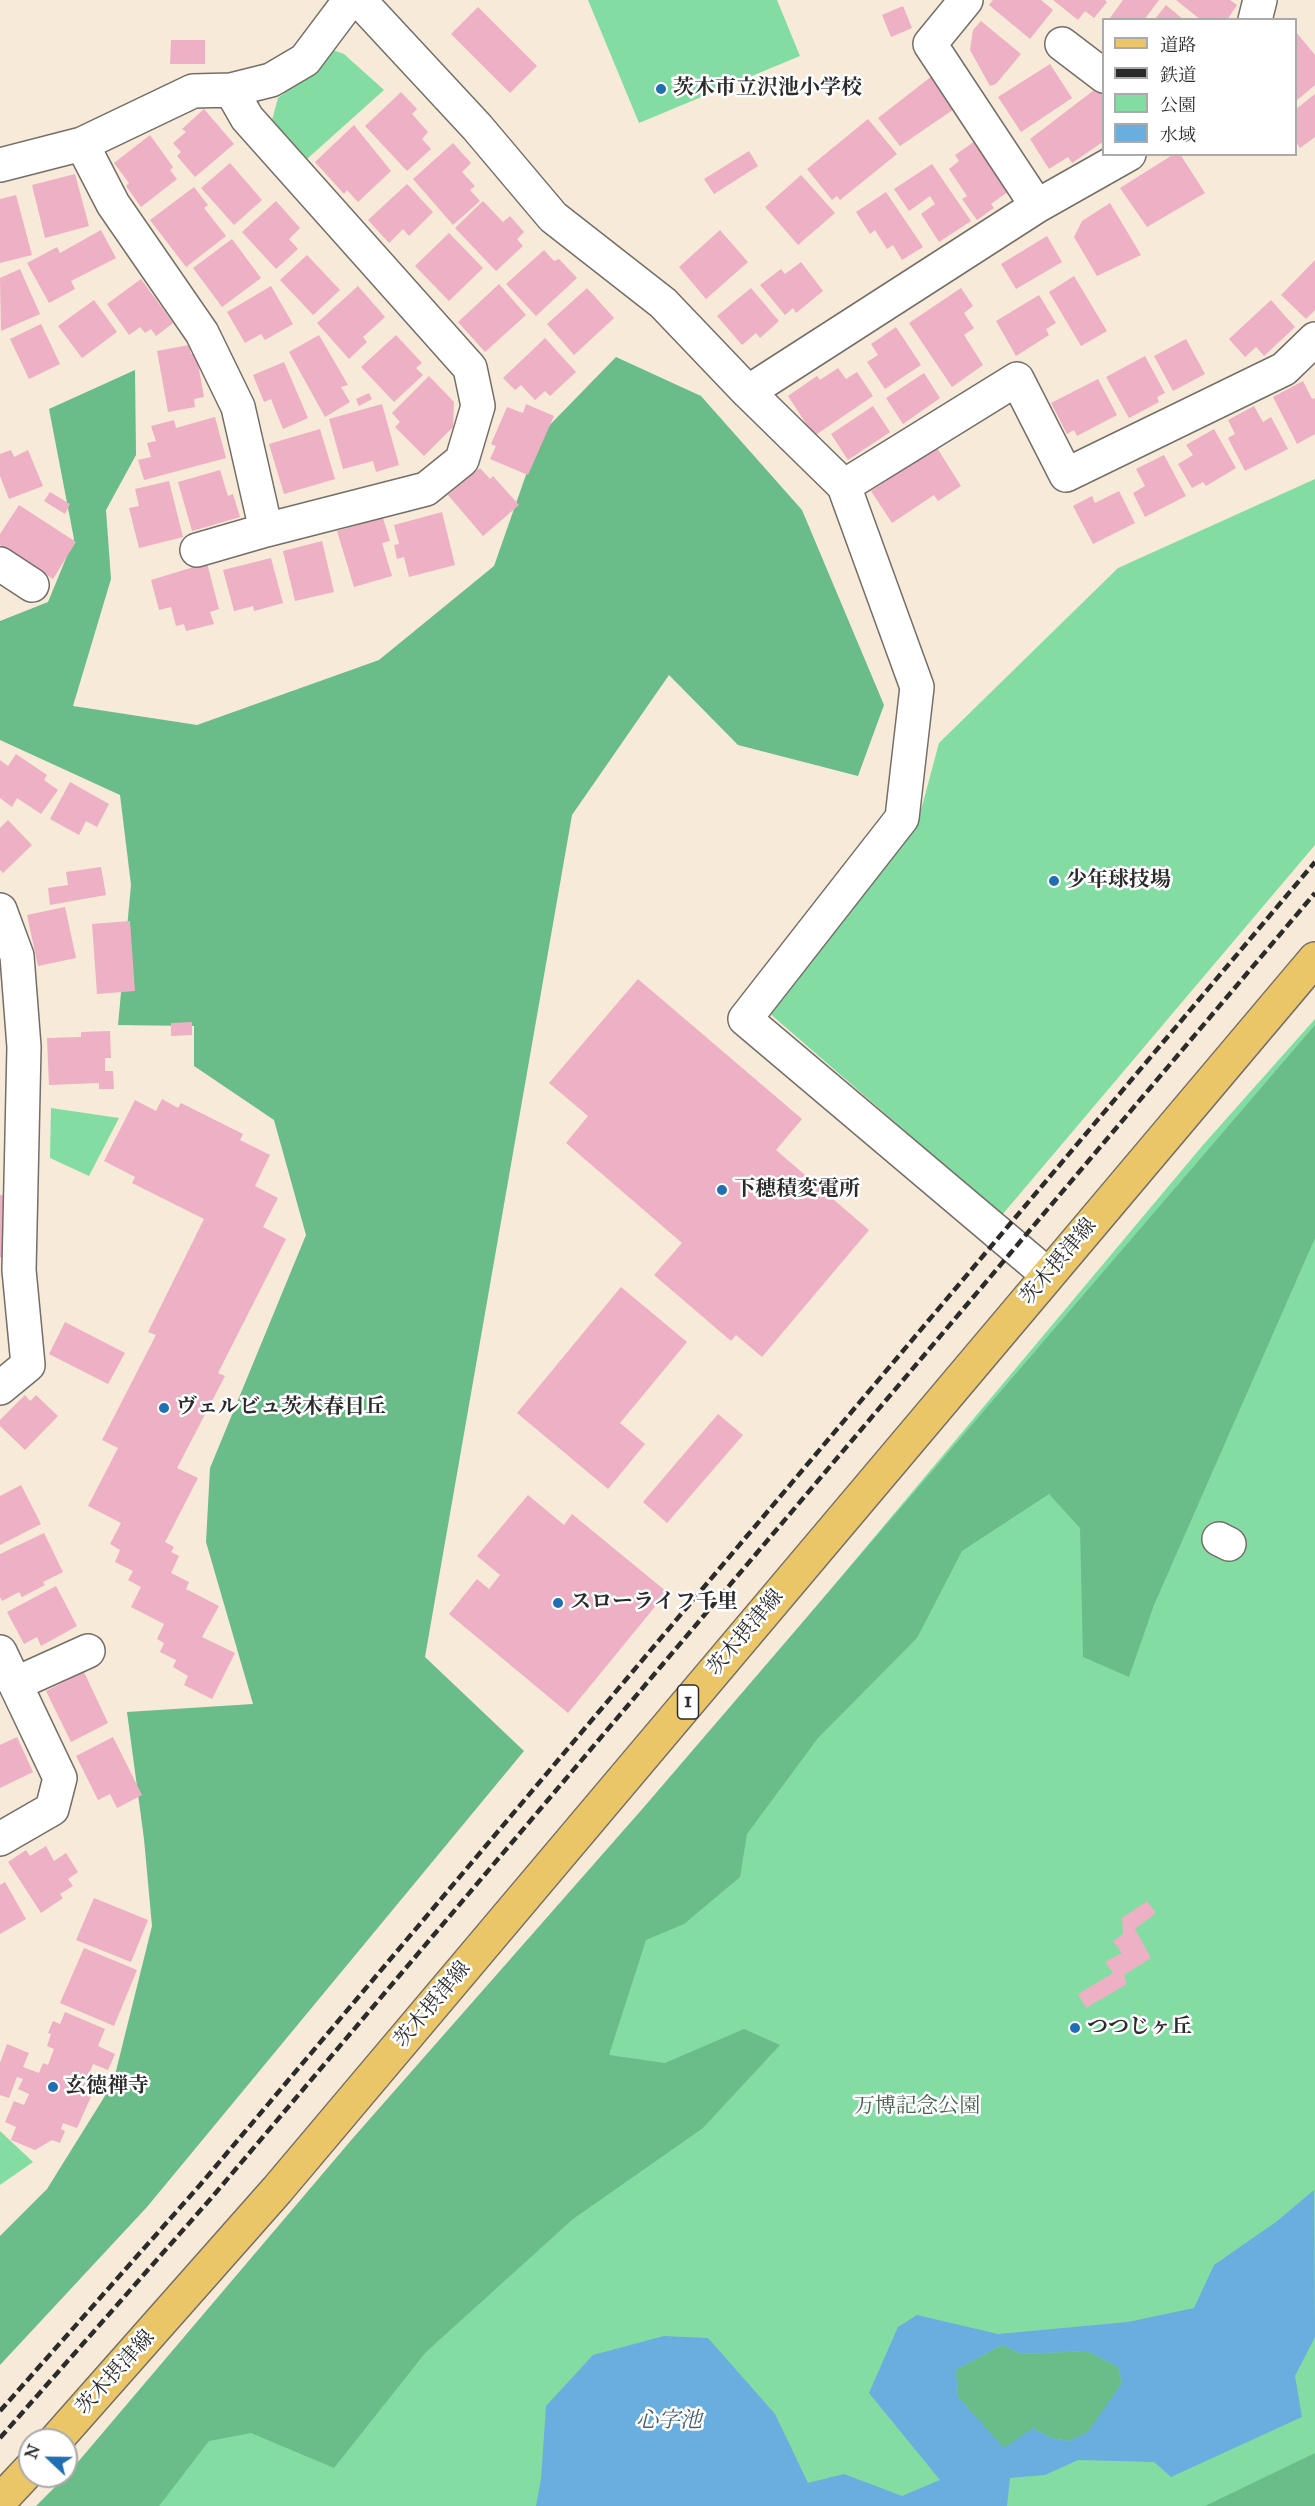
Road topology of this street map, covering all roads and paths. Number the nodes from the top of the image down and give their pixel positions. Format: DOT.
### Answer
graph roads {
  1 [pos="350,0"];
  2 [pos="359,0"];
  3 [pos="966,0"];
  4 [pos="1260,0"];
  5 [pos="1256,18"];
  6 [pos="1062,44"];
  7 [pos="1102,74"];
  8 [pos="231,90"];
  9 [pos="82,144"];
  10 [pos="1125,156"];
  11 [pos="0,165"];
  12 [pos="1037,206"];
  13 [pos="1315,339"];
  14 [pos="748,392"];
  15 [pos="844,486"];
  16 [pos="266,530"];
  17 [pos="197,550"];
  18 [pos="0,564"];
  19 [pos="32,585"];
  20 [pos="0,910"];
  21 [pos="1315,959"];
  22 [pos="12,1047"];
  23 [pos="1048,1275"];
  24 [pos="0,1388"];
  25 [pos="88,1651"];
  26 [pos="0,1652"];
  27 [pos="15,1684"];
  28 [pos="0,1839"];
  29 [pos="67,2428"];
  30 [pos="18,2482"];
  31 [pos="0,2501"];
  1 -- 8 [label="street"];
  2 -- 14 [label="street"];
  3 -- 12 [label="street"];
  4 -- 5 [label="street"];
  6 -- 7 [label="street"];
  8 -- 9 [label="street"];
  8 -- 16 [label="street"];
  9 -- 11 [label="street"];
  9 -- 16 [label="street"];
  10 -- 12 [label="street"];
  12 -- 14 [label="street"];
  13 -- 15 [label="street"];
  14 -- 15 [label="street"];
  15 -- 23 [label="street"];
  16 -- 17 [label="street"];
  18 -- 19 [label="street"];
  20 -- 22 [label="street"];
  21 -- 23 [label="main road, 茨木摂津線 / 1"];
  22 -- 24 [label="street"];
  23 -- 29 [label="main road, 茨木摂津線 / 1"];
  25 -- 27 [label="street"];
  26 -- 27 [label="street"];
  27 -- 28 [label="street"];
  30 -- 31 [label="main road"];
}
